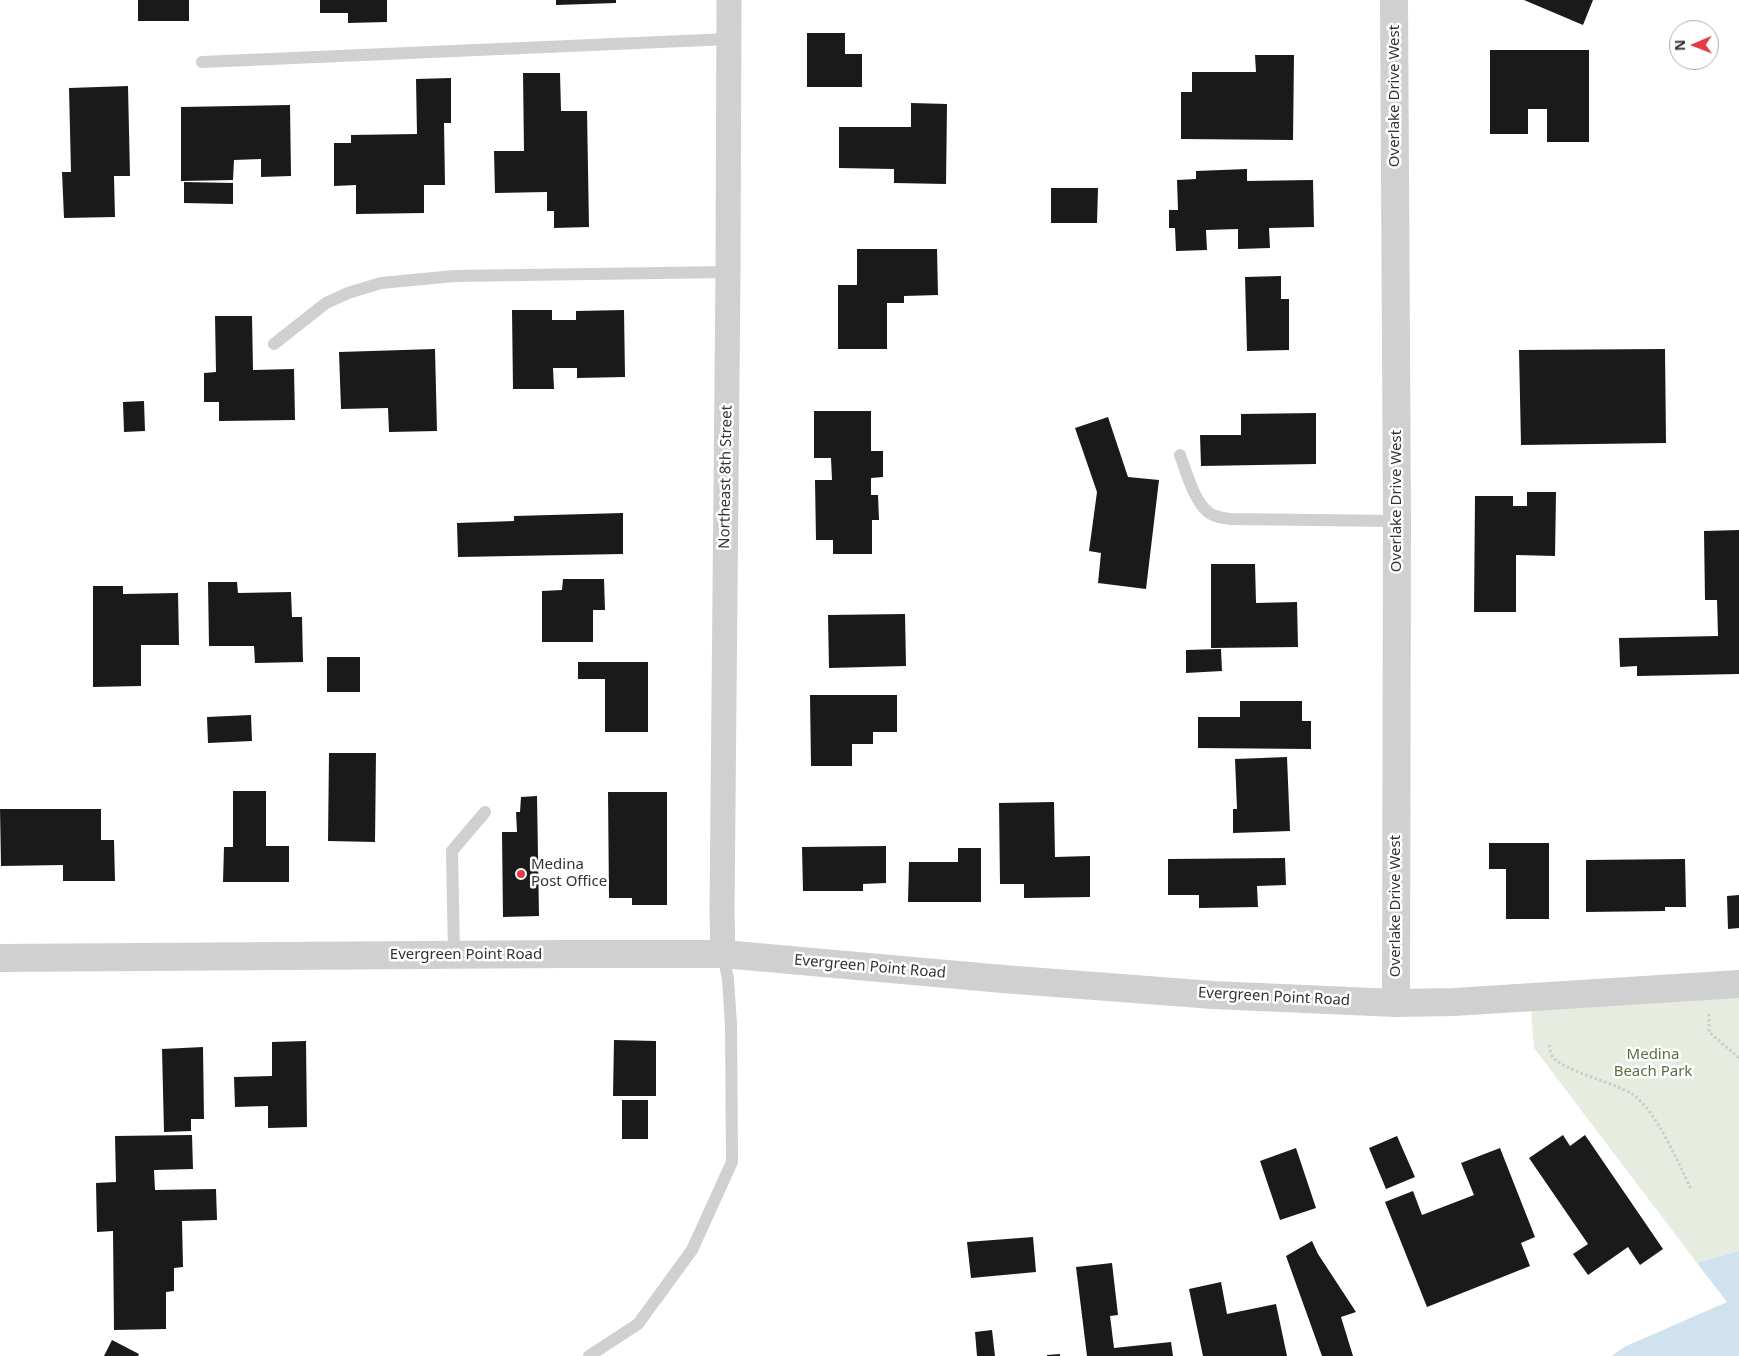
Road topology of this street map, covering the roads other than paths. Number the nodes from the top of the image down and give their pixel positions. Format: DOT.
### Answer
graph roads {
  1 [pos="729,0"];
  2 [pos="1394,0"];
  3 [pos="729,39"];
  4 [pos="202,62"];
  5 [pos="728,272"];
  6 [pos="274,344"];
  7 [pos="1180,455"];
  8 [pos="1397,522"];
  9 [pos="485,812"];
  10 [pos="723,954"];
  11 [pos="454,955"];
  12 [pos="0,958"];
  13 [pos="1739,984"];
  14 [pos="1396,1003"];
  15 [pos="589,1356"];
  1 -- 3 [label="street, Northeast 8th Street"];
  2 -- 8 [label="street, Overlake Drive West"];
  3 -- 4 [label="lane"];
  3 -- 5 [label="street, Northeast 8th Street"];
  5 -- 6 [label="lane"];
  5 -- 10 [label="street, Northeast 8th Street"];
  7 -- 8 [label="lane"];
  8 -- 14 [label="street, Overlake Drive West"];
  9 -- 11 [label="lane"];
  10 -- 11 [label="street, Evergreen Point Road"];
  10 -- 14 [label="street, Evergreen Point Road"];
  10 -- 15 [label="lane"];
  11 -- 12 [label="street, Evergreen Point Road"];
  13 -- 14 [label="street, Evergreen Point Road"];
}
